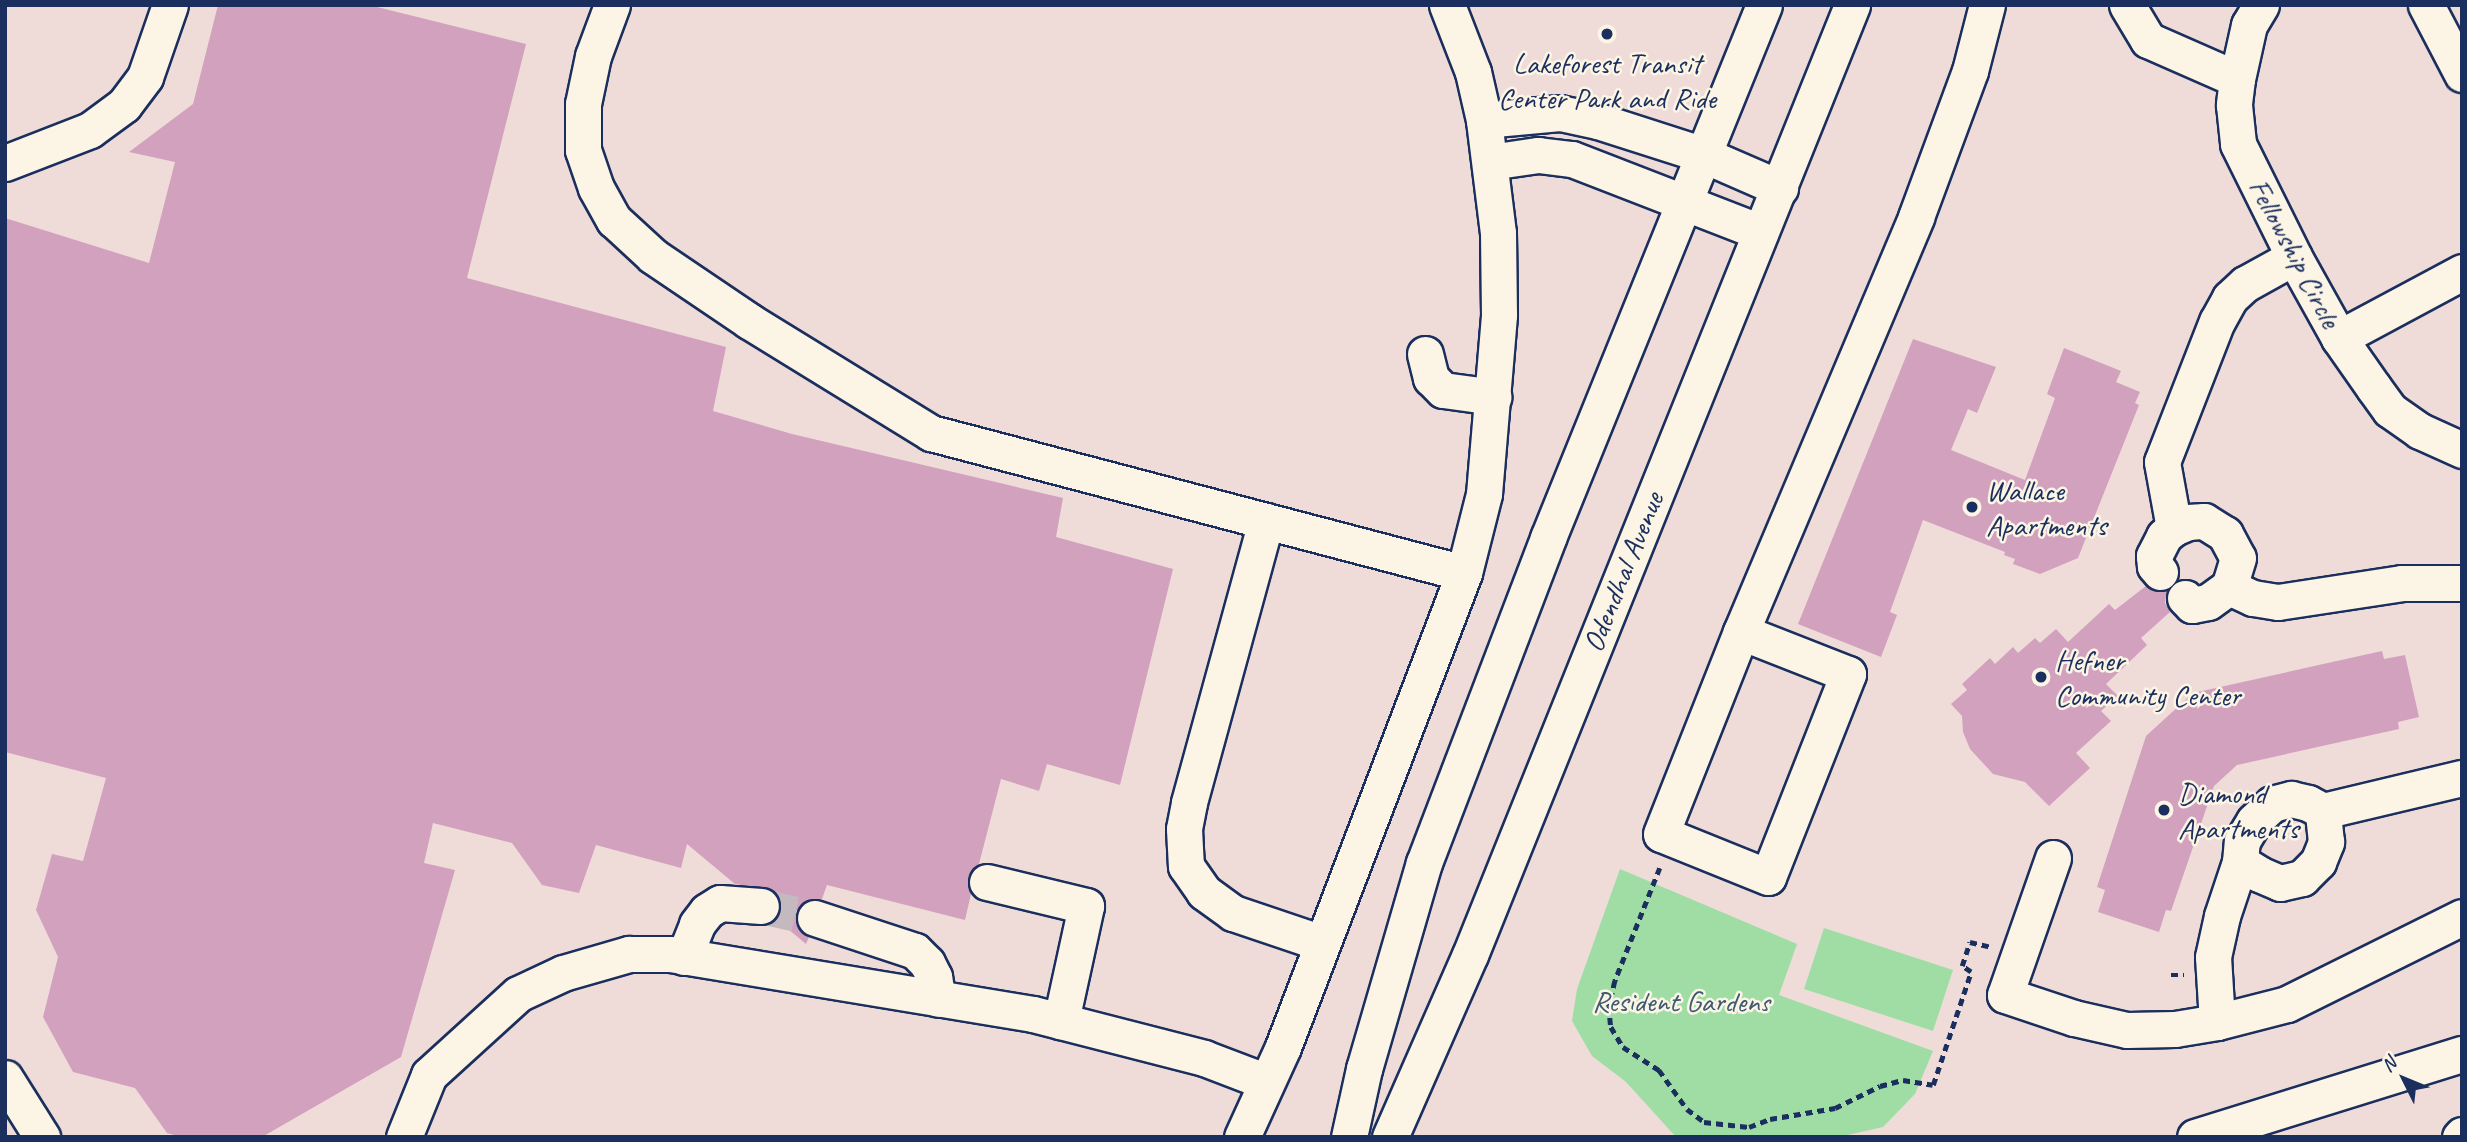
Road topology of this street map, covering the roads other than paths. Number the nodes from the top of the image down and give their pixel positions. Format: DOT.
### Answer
graph roads {
  1 [pos="170,5"];
  2 [pos="612,5"];
  3 [pos="1447,5"];
  4 [pos="1764,5"];
  5 [pos="1852,5"];
  6 [pos="1987,5"];
  7 [pos="2127,5"];
  8 [pos="2261,5"];
  9 [pos="2426,5"];
  10 [pos="2462,74"];
  11 [pos="2237,79"];
  12 [pos="1484,120"];
  13 [pos="1704,155"];
  14 [pos="1490,162"];
  15 [pos="5,163"];
  16 [pos="1780,188"];
  17 [pos="1685,201"];
  18 [pos="1760,232"];
  19 [pos="2294,257"];
  20 [pos="2462,272"];
  21 [pos="2339,338"];
  22 [pos="1425,354"];
  23 [pos="1494,397"];
  24 [pos="2462,450"];
  25 [pos="1266,521"];
  26 [pos="2174,528"];
  27 [pos="2160,572"];
  28 [pos="1464,573"];
  29 [pos="2462,583"];
  30 [pos="2229,587"];
  31 [pos="2185,598"];
  32 [pos="1741,632"];
  33 [pos="2462,778"];
  34 [pos="2323,811"];
  35 [pos="2053,858"];
  36 [pos="2240,862"];
  37 [pos="987,882"];
  38 [pos="761,906"];
  39 [pos="2462,917"];
  40 [pos="816,918"];
  41 [pos="1322,943"];
  42 [pos="684,957"];
  43 [pos="938,999"];
  44 [pos="1061,1021"];
  45 [pos="2217,1022"];
  46 [pos="2462,1054"];
  47 [pos="5,1078"];
  48 [pos="1267,1082"];
  49 [pos="42,1137"];
  50 [pos="404,1137"];
  51 [pos="1242,1137"];
  52 [pos="1349,1137"];
  53 [pos="1390,1137"];
  54 [pos="2195,1137"];
  1 -- 15 [label="street"];
  2 -- 25 [label="street"];
  3 -- 12 [label="street"];
  4 -- 13 [label="street"];
  5 -- 16 [label="street, Odendhal Avenue"];
  6 -- 32 [label="street"];
  7 -- 11 [label="street"];
  8 -- 11 [label="street, Fellowship Circle"];
  9 -- 10 [label="street"];
  11 -- 19 [label="street, Fellowship Circle"];
  12 -- 13 [label="street"];
  12 -- 14 [label="street"];
  13 -- 16 [label="street"];
  13 -- 17 [label="street"];
  14 -- 17 [label="street"];
  14 -- 23 [label="street"];
  16 -- 18 [label="street, Odendhal Avenue"];
  17 -- 18 [label="street"];
  17 -- 52 [label="street"];
  18 -- 53 [label="street, Odendhal Avenue"];
  19 -- 21 [label="street, Fellowship Circle"];
  19 -- 26 [label="street"];
  20 -- 21 [label="street"];
  21 -- 24 [label="street, Fellowship Circle"];
  22 -- 23 [label="street"];
  23 -- 28 [label="street"];
  25 -- 28 [label="street"];
  25 -- 41 [label="street"];
  26 -- 27 [label="street"];
  26 -- 30 [label="street"];
  28 -- 41 [label="street"];
  29 -- 30 [label="street"];
  30 -- 31 [label="street"];
  32 -- 32 [label="street"];
  33 -- 34 [label="street"];
  34 -- 36 [label="street"];
  34 -- 36 [label="street"];
  35 -- 45 [label="street"];
  36 -- 45 [label="street"];
  37 -- 44 [label="street"];
  38 -- 42 [label="street"];
  39 -- 45 [label="street"];
  40 -- 43 [label="street"];
  41 -- 48 [label="street"];
  42 -- 43 [label="street"];
  42 -- 50 [label="street"];
  43 -- 44 [label="street"];
  44 -- 48 [label="street"];
  46 -- 54 [label="street"];
  47 -- 49 [label="street"];
  48 -- 51 [label="street"];
}
